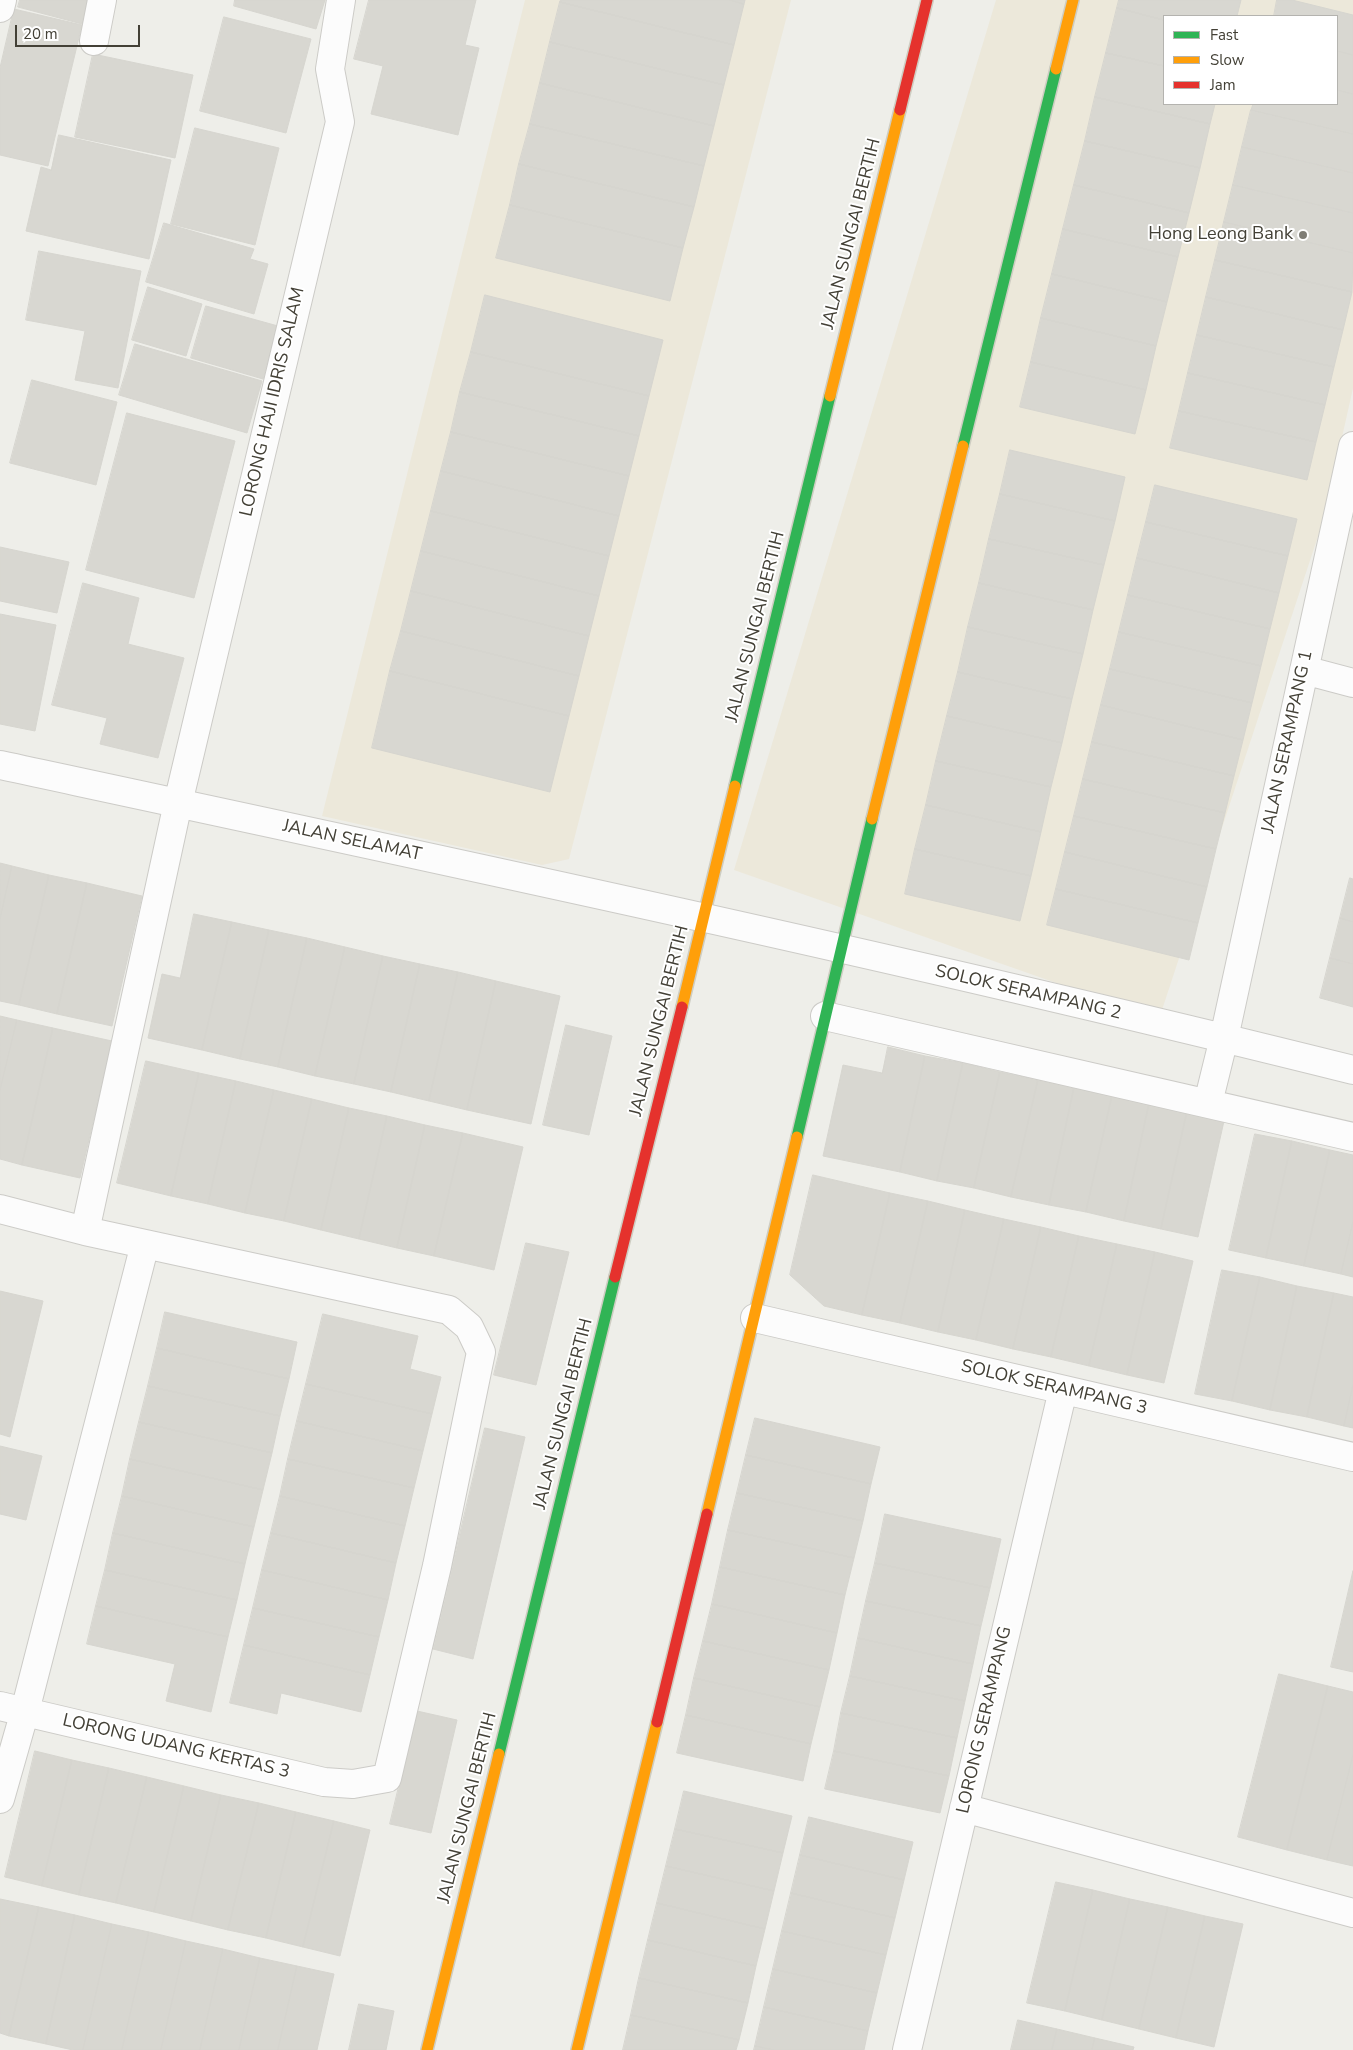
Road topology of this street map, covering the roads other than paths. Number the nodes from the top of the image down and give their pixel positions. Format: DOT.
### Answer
graph roads {
  1 [pos="2,0"];
  2 [pos="102,0"];
  3 [pos="341,0"];
  4 [pos="927,0"];
  5 [pos="1073,0"];
  6 [pos="0,8"];
  7 [pos="94,41"];
  8 [pos="1353,446"];
  9 [pos="1304,670"];
  10 [pos="1353,682"];
  11 [pos="0,765"];
  12 [pos="178,803"];
  13 [pos="703,917"];
  14 [pos="840,948"];
  15 [pos="825,1016"];
  16 [pos="1224,1038"];
  17 [pos="1353,1070"];
  18 [pos="1208,1103"];
  19 [pos="1353,1137"];
  20 [pos="0,1209"];
  21 [pos="85,1231"];
  22 [pos="145,1244"];
  23 [pos="755,1318"];
  24 [pos="1062,1390"];
  25 [pos="1353,1457"];
  26 [pos="12,1708"];
  27 [pos="0,1799"];
  28 [pos="964,1808"];
  29 [pos="1353,1913"];
  30 [pos="427,2050"];
  31 [pos="577,2050"];
  32 [pos="907,2050"];
  1 -- 6 [label="street"];
  2 -- 7 [label="street"];
  3 -- 12 [label="street, LORONG HAJI IDRIS SALAM"];
  4 -- 13 [label="street, JALAN SUNGAI BERTIH"];
  5 -- 14 [label="street"];
  8 -- 9 [label="street, JALAN SERAMPANG 1"];
  9 -- 10 [label="street"];
  9 -- 16 [label="street, JALAN SERAMPANG 1"];
  11 -- 12 [label="street, JALAN SELAMAT"];
  12 -- 13 [label="street, JALAN SELAMAT"];
  12 -- 21 [label="street, LORONG HAJI IDRIS SALAM"];
  13 -- 14 [label="street, SOLOK SERAMPANG 2"];
  13 -- 30 [label="street, JALAN SUNGAI BERTIH"];
  14 -- 15 [label="street"];
  14 -- 16 [label="street, SOLOK SERAMPANG 2"];
  15 -- 18 [label="street"];
  15 -- 23 [label="street"];
  16 -- 17 [label="street, SOLOK SERAMPANG 2"];
  16 -- 18 [label="street, JALAN SERAMPANG 1"];
  18 -- 19 [label="street"];
  20 -- 21 [label="street"];
  21 -- 22 [label="street"];
  22 -- 26 [label="street"];
  22 -- 26 [label="street, LORONG UDANG KERTAS 3"];
  23 -- 24 [label="street, SOLOK SERAMPANG 3"];
  23 -- 31 [label="street"];
  24 -- 25 [label="street, SOLOK SERAMPANG 3"];
  24 -- 28 [label="street, LORONG SERAMPANG"];
  26 -- 27 [label="street"];
  28 -- 29 [label="street"];
  28 -- 32 [label="street, LORONG SERAMPANG"];
}
